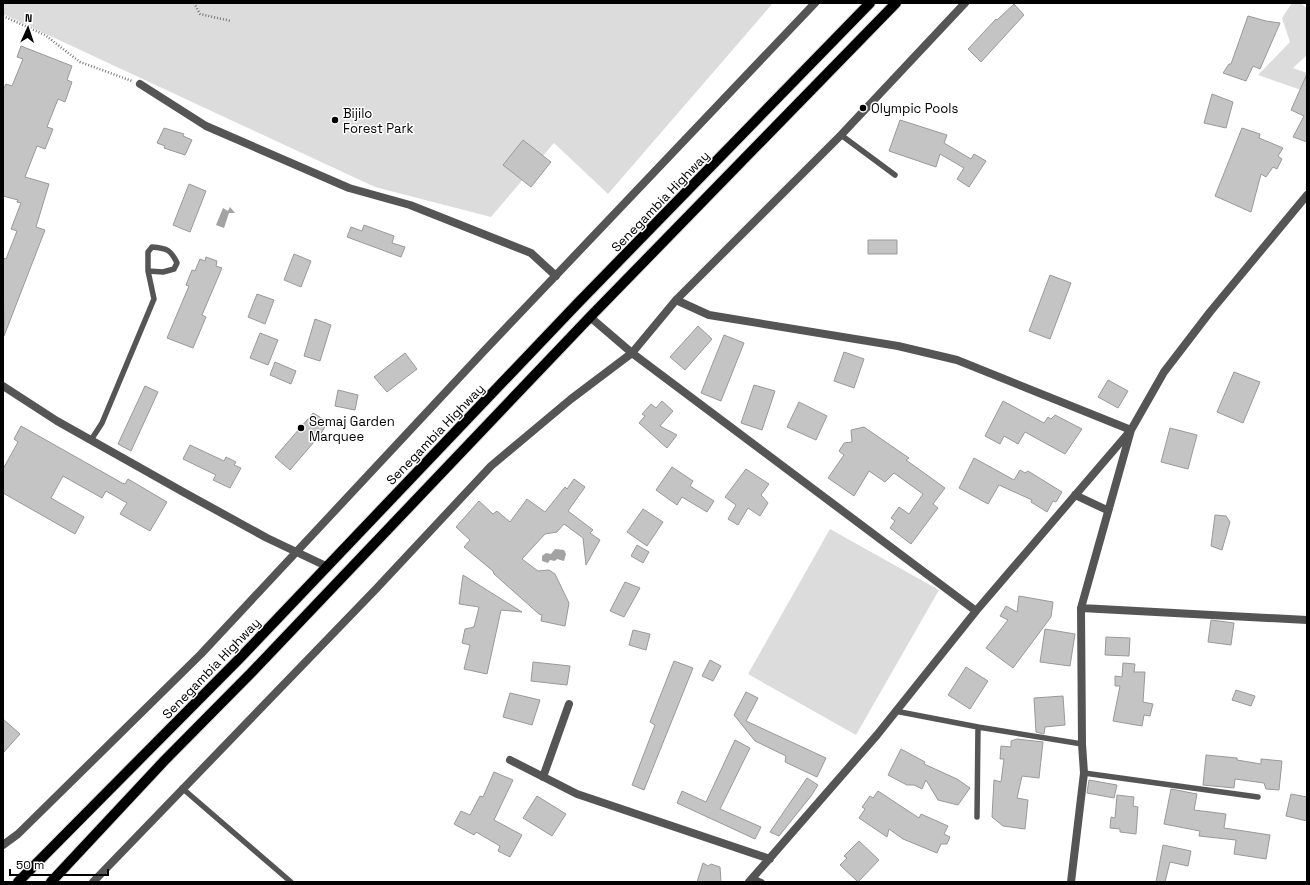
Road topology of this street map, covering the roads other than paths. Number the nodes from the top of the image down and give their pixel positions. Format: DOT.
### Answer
graph roads {
  1 [pos="815,3"];
  2 [pos="870,3"];
  3 [pos="896,3"];
  4 [pos="965,3"];
  5 [pos="140,84"];
  6 [pos="841,135"];
  7 [pos="895,175"];
  8 [pos="1307,195"];
  9 [pos="148,271"];
  10 [pos="556,276"];
  11 [pos="676,300"];
  12 [pos="590,317"];
  13 [pos="632,353"];
  14 [pos="3,386"];
  15 [pos="1131,430"];
  16 [pos="91,440"];
  17 [pos="1075,495"];
  18 [pos="1107,510"];
  19 [pos="296,552"];
  20 [pos="326,566"];
  21 [pos="1081,608"];
  22 [pos="976,611"];
  23 [pos="1307,620"];
  24 [pos="569,704"];
  25 [pos="895,711"];
  26 [pos="978,727"];
  27 [pos="1082,744"];
  28 [pos="510,760"];
  29 [pos="1084,773"];
  30 [pos="543,777"];
  31 [pos="182,788"];
  32 [pos="1258,797"];
  33 [pos="977,816"];
  34 [pos="3,845"];
  35 [pos="770,858"];
  36 [pos="751,880"];
  37 [pos="18,882"];
  38 [pos="51,882"];
  39 [pos="93,882"];
  40 [pos="291,882"];
  41 [pos="762,882"];
  42 [pos="1071,882"];
  1 -- 10 [label="street"];
  2 -- 20 [label="main road, Senegambia Highway"];
  3 -- 12 [label="main road"];
  4 -- 6 [label="street"];
  5 -- 10 [label="street"];
  6 -- 7 [label="lane"];
  6 -- 11 [label="street"];
  8 -- 15 [label="street"];
  9 -- 9 [label="lane"];
  9 -- 16 [label="lane"];
  10 -- 19 [label="street"];
  11 -- 13 [label="street"];
  11 -- 15 [label="street"];
  12 -- 13 [label="street"];
  12 -- 38 [label="main road"];
  13 -- 22 [label="street"];
  13 -- 31 [label="street"];
  14 -- 16 [label="street"];
  15 -- 17 [label="street"];
  15 -- 18 [label="street"];
  16 -- 19 [label="street"];
  17 -- 18 [label="street"];
  17 -- 22 [label="street"];
  18 -- 21 [label="street"];
  19 -- 20 [label="street"];
  19 -- 34 [label="street"];
  20 -- 37 [label="main road, Senegambia Highway"];
  21 -- 23 [label="street"];
  21 -- 27 [label="street"];
  22 -- 25 [label="street"];
  24 -- 30 [label="street"];
  25 -- 26 [label="lane"];
  25 -- 35 [label="street"];
  26 -- 27 [label="lane"];
  26 -- 33 [label="lane"];
  27 -- 29 [label="street"];
  28 -- 30 [label="street"];
  29 -- 32 [label="lane"];
  29 -- 42 [label="street"];
  30 -- 35 [label="street"];
  31 -- 39 [label="street"];
  31 -- 40 [label="lane"];
  35 -- 36 [label="street"];
  36 -- 41 [label="lane"];
}
